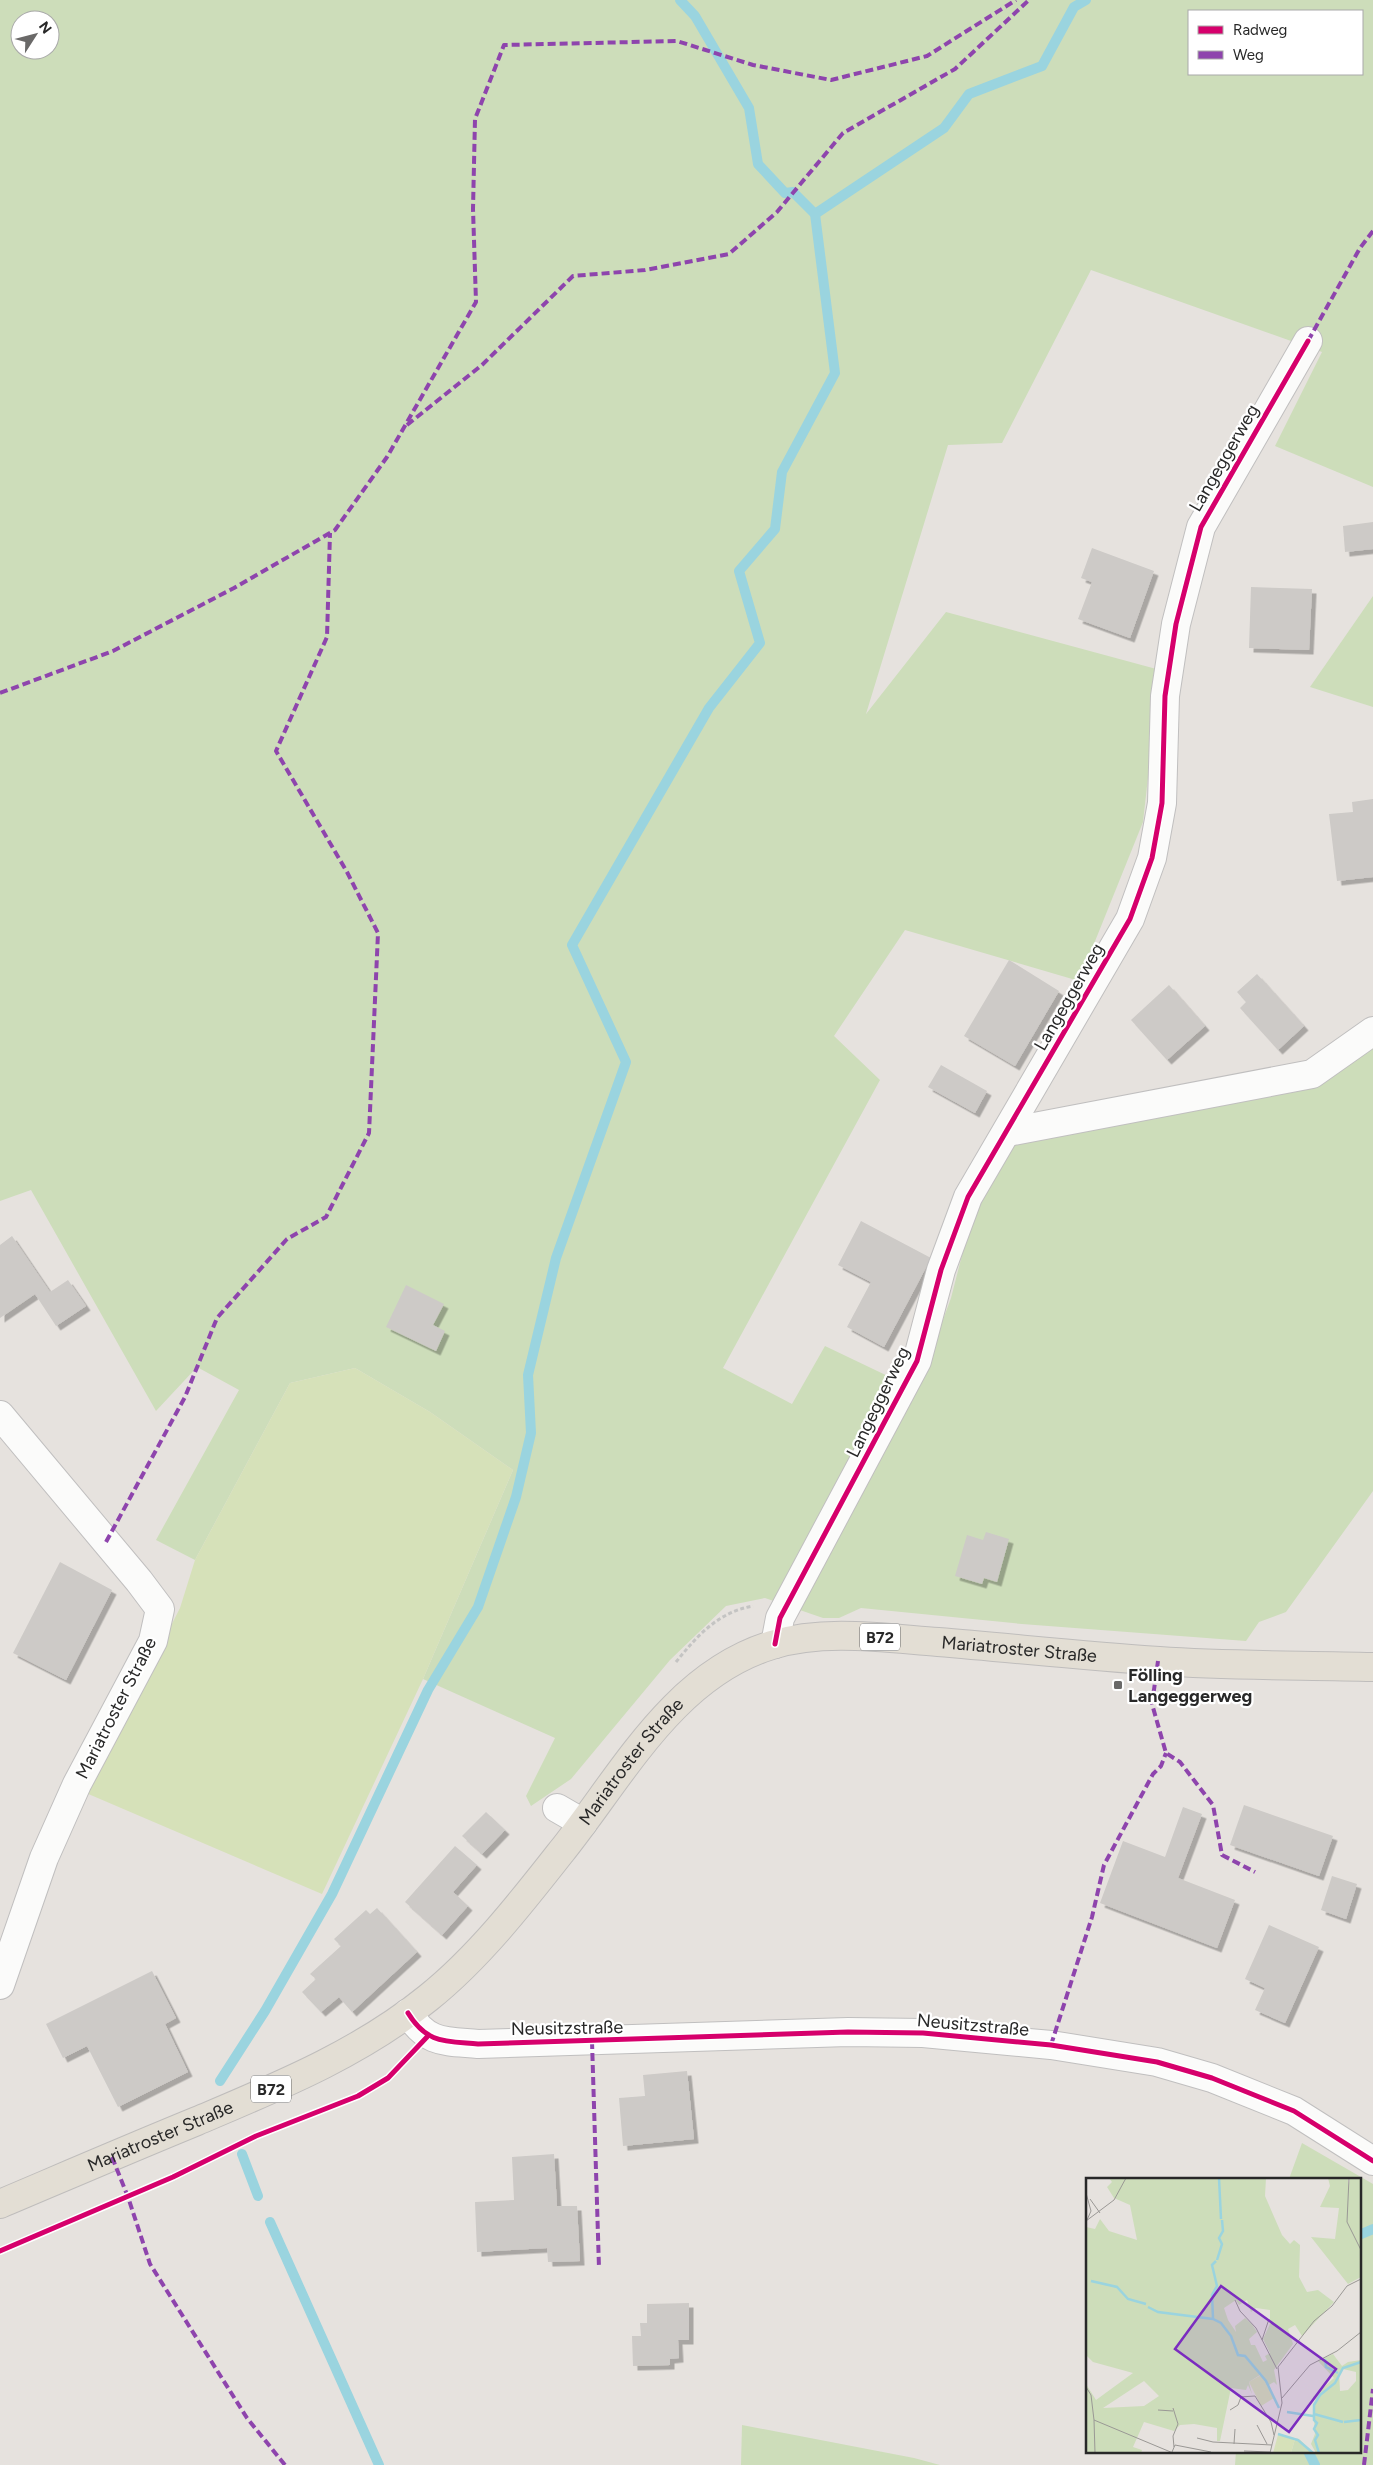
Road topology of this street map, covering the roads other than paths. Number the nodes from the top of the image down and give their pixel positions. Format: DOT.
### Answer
graph roads {
  1 [pos="1308,341"];
  2 [pos="1373,1031"];
  3 [pos="1008,1132"];
  4 [pos="0,1415"];
  5 [pos="776,1644"];
  6 [pos="1373,1667"];
  7 [pos="558,1808"];
  8 [pos="583,1823"];
  9 [pos="0,1985"];
  10 [pos="408,2014"];
  11 [pos="1373,2161"];
  12 [pos="0,2204"];
  1 -- 3 [label="street, Langeggerweg"];
  2 -- 3 [label="street"];
  3 -- 5 [label="street, Langeggerweg"];
  4 -- 9 [label="street, Mariatroster Straße"];
  5 -- 6 [label="main road, Mariatroster Straße / B72"];
  5 -- 8 [label="main road, Mariatroster Straße / B72"];
  7 -- 8 [label="street"];
  8 -- 10 [label="main road, Mariatroster Straße / B72"];
  10 -- 11 [label="street, Neusitzstraße"];
  10 -- 12 [label="main road, Mariatroster Straße / B72"];
}
